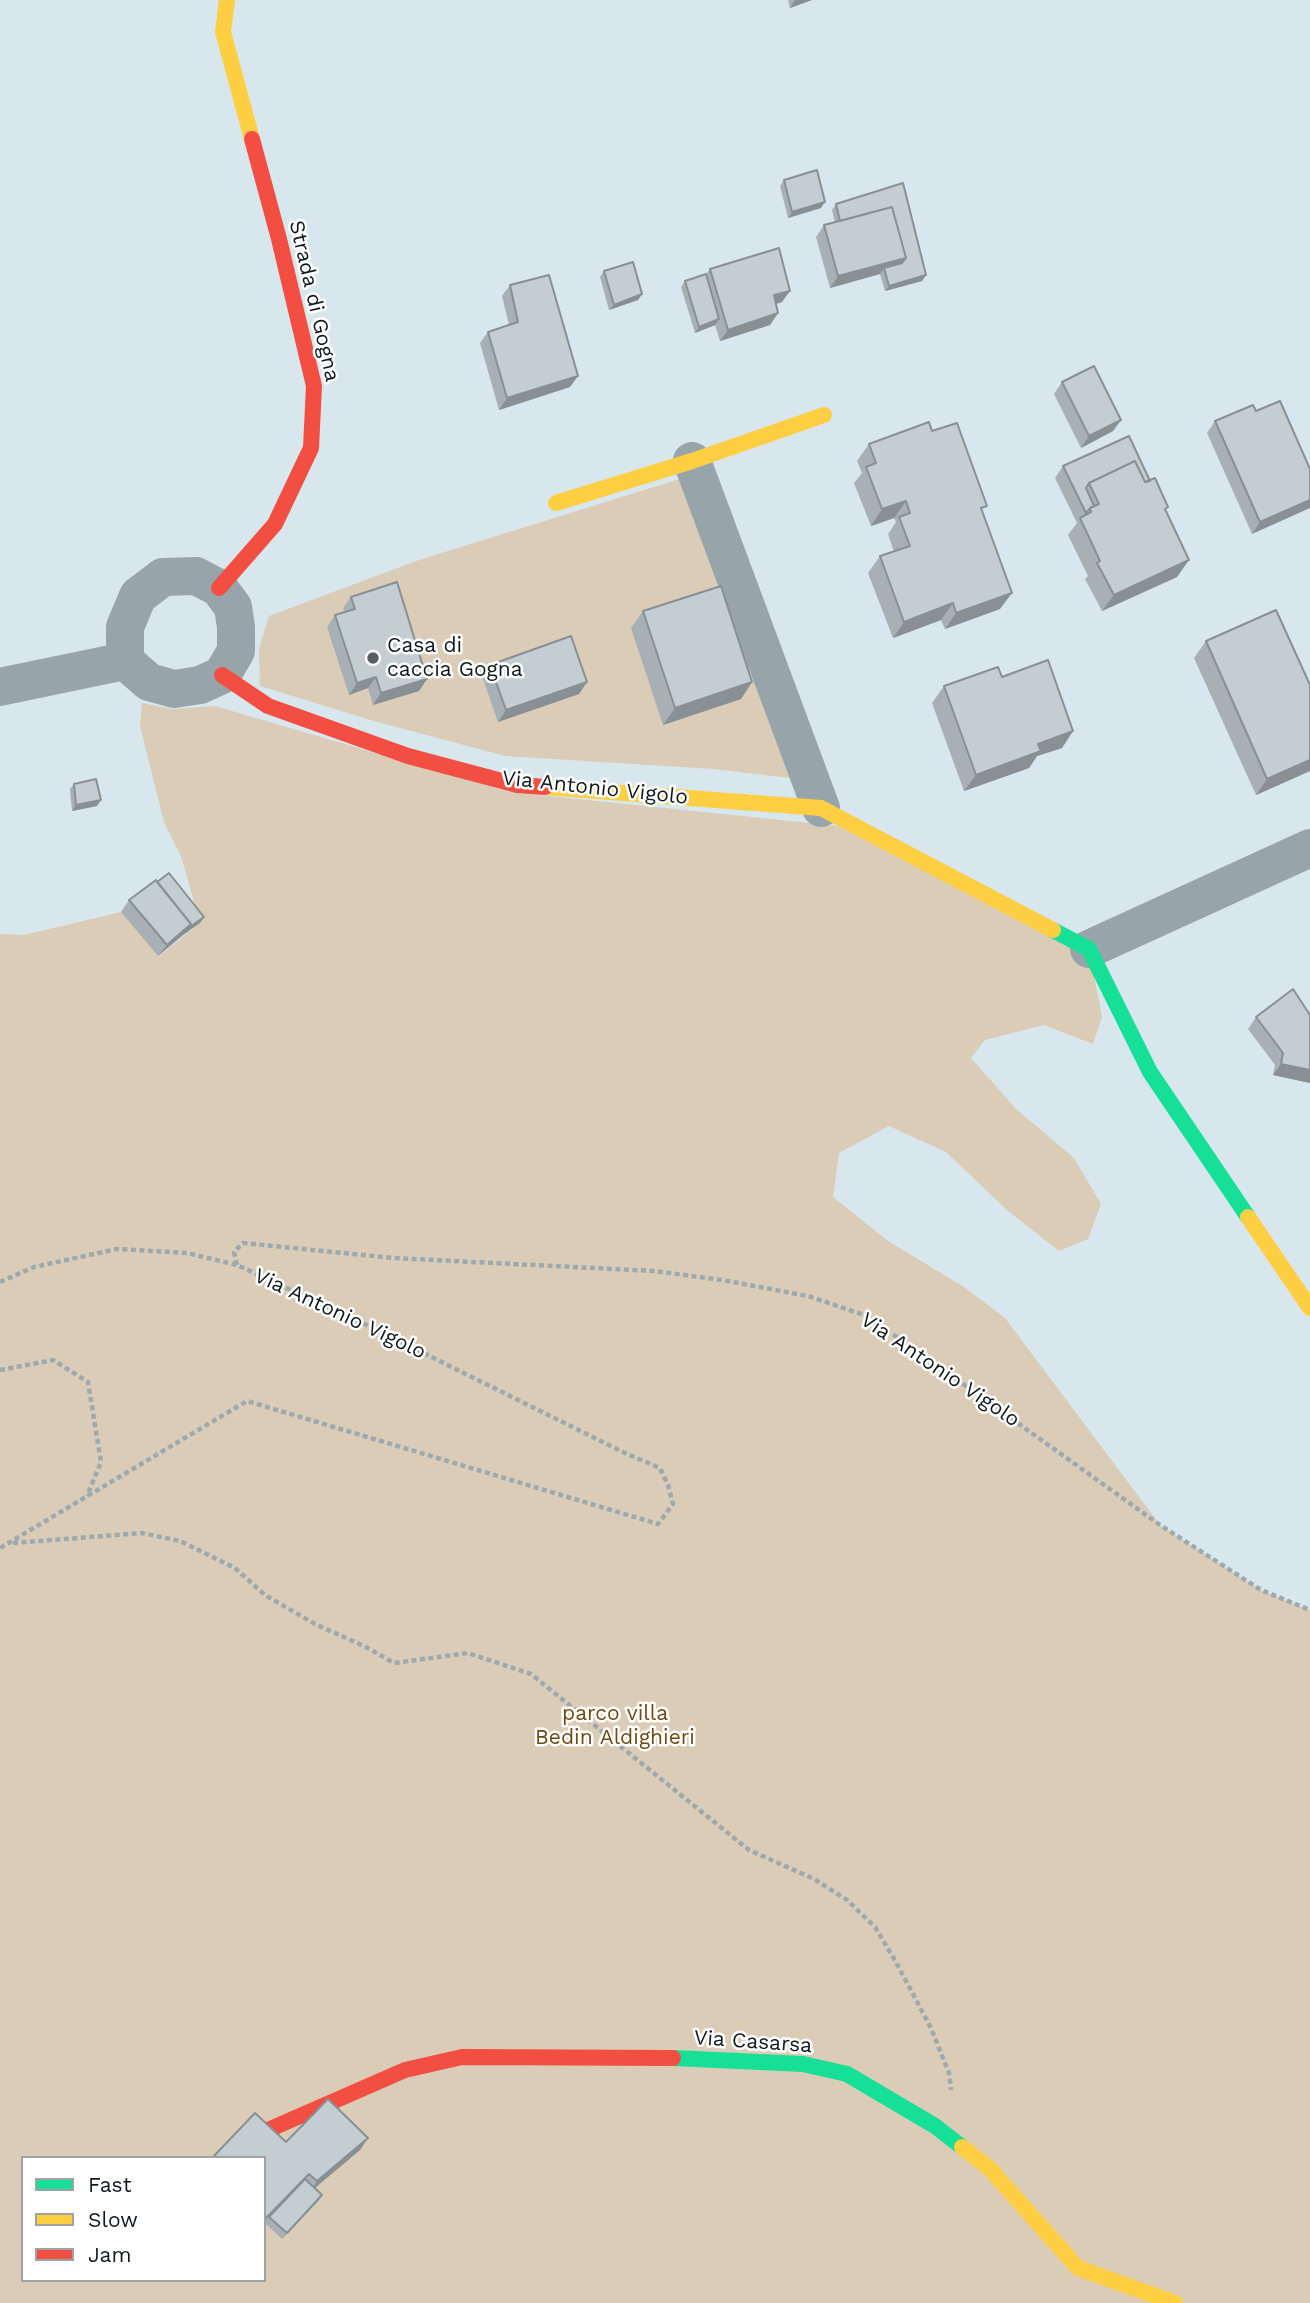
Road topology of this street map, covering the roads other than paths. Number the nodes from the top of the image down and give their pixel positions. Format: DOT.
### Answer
graph roads {
  1 [pos="228,0"];
  2 [pos="824,415"];
  3 [pos="692,460"];
  4 [pos="556,503"];
  5 [pos="219,588"];
  6 [pos="125,661"];
  7 [pos="222,675"];
  8 [pos="0,687"];
  9 [pos="821,808"];
  10 [pos="1310,848"];
  11 [pos="1089,949"];
  12 [pos="1310,1308"];
  13 [pos="261,2133"];
  14 [pos="1175,2303"];
  1 -- 5 [label="street, Strada di Gogna"];
  2 -- 3 [label="street"];
  3 -- 4 [label="street"];
  3 -- 9 [label="street"];
  5 -- 6 [label="street"];
  5 -- 7 [label="street"];
  6 -- 7 [label="street"];
  6 -- 8 [label="street"];
  7 -- 9 [label="street, Via Antonio Vigolo"];
  9 -- 11 [label="street, Via Antonio Vigolo"];
  10 -- 11 [label="street"];
  11 -- 12 [label="street"];
  13 -- 14 [label="street, Via Casarsa"];
}
